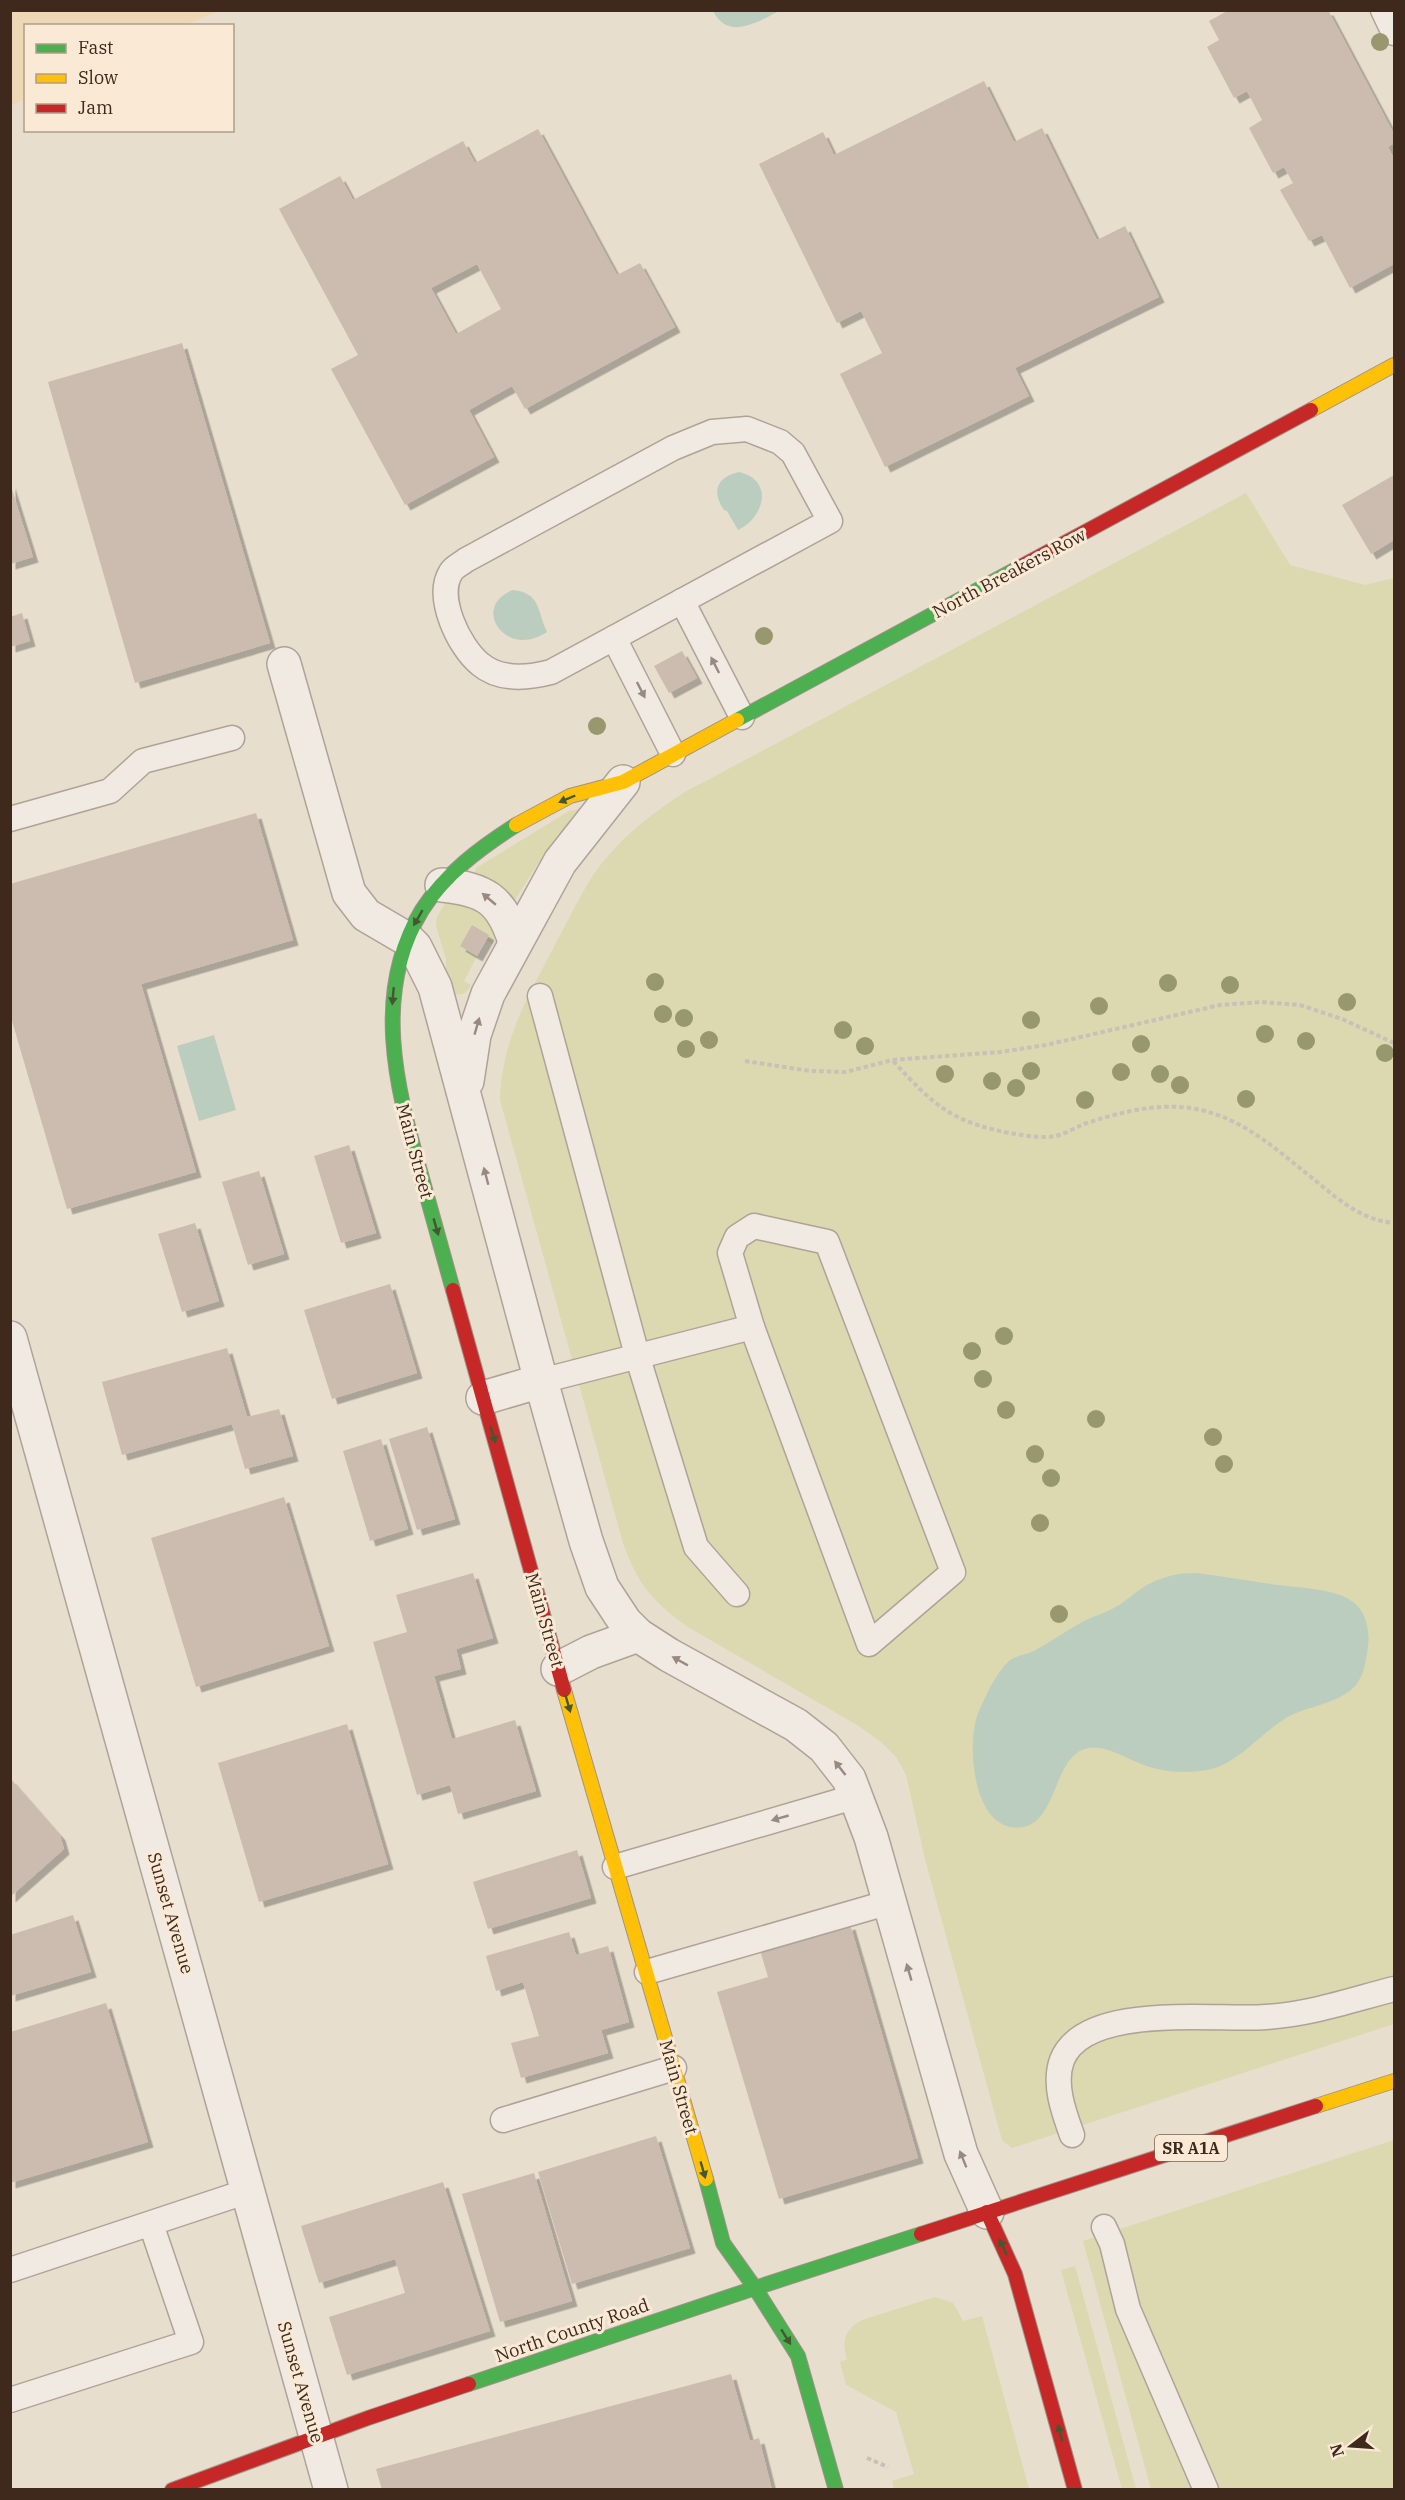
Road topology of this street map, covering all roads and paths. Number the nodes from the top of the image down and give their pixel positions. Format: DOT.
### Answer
graph roads {
  1 [pos="1383,10"];
  2 [pos="1395,33"];
  3 [pos="1395,365"];
  4 [pos="682,601"];
  5 [pos="614,638"];
  6 [pos="284,664"];
  7 [pos="742,717"];
  8 [pos="232,738"];
  9 [pos="673,754"];
  10 [pos="623,782"];
  11 [pos="10,819"];
  12 [pos="442,885"];
  13 [pos="407,939"];
  14 [pos="515,942"];
  15 [pos="540,996"];
  16 [pos="1395,1043"];
  17 [pos="892,1060"];
  18 [pos="745,1061"];
  19 [pos="466,1101"];
  20 [pos="1395,1223"];
  21 [pos="752,1327"];
  22 [pos="10,1338"];
  23 [pos="637,1355"];
  24 [pos="541,1381"];
  25 [pos="483,1398"];
  26 [pos="737,1594"];
  27 [pos="638,1635"];
  28 [pos="558,1669"];
  29 [pos="857,1796"];
  30 [pos="615,1867"];
  31 [pos="890,1902"];
  32 [pos="647,1972"];
  33 [pos="1395,1989"];
  34 [pos="674,2068"];
  35 [pos="1395,2081"];
  36 [pos="503,2120"];
  37 [pos="1072,2135"];
  38 [pos="248,2191"];
  39 [pos="987,2212"];
  40 [pos="151,2224"];
  41 [pos="1104,2227"];
  42 [pos="10,2270"];
  43 [pos="755,2288"];
  44 [pos="10,2400"];
  45 [pos="317,2439"];
  46 [pos="172,2490"];
  47 [pos="331,2490"];
  48 [pos="836,2490"];
  49 [pos="1076,2490"];
  50 [pos="1206,2490"];
  1 -- 2 [label="lane"];
  3 -- 7 [label="street, North Breakers Row"];
  4 -- 5 [label="lane"];
  4 -- 5 [label="lane"];
  7 -- 4 [label="lane, one-way"];
  5 -- 9 [label="lane, one-way"];
  6 -- 13 [label="street"];
  7 -- 9 [label="street, North Breakers Row"];
  8 -- 11 [label="lane"];
  9 -- 10 [label="street, North Breakers Row"];
  10 -- 12 [label="street, North Breakers Row, one-way"];
  10 -- 14 [label="street, North Breakers Row"];
  12 -- 13 [label="street, North Breakers Row, one-way"];
  14 -- 12 [label="street, one-way"];
  13 -- 19 [label="street"];
  13 -- 25 [label="street, Main Street, one-way"];
  19 -- 14 [label="street, North Breakers Row, one-way"];
  15 -- 23 [label="lane"];
  16 -- 17 [label="path"];
  17 -- 18 [label="path"];
  17 -- 20 [label="path"];
  24 -- 19 [label="street, one-way"];
  21 -- 21 [label="lane"];
  21 -- 23 [label="lane"];
  22 -- 38 [label="street, Sunset Avenue"];
  23 -- 24 [label="lane"];
  23 -- 26 [label="lane"];
  24 -- 25 [label="street"];
  24 -- 27 [label="street"];
  25 -- 28 [label="street, Main Street, one-way"];
  27 -- 28 [label="street"];
  29 -- 27 [label="street, one-way"];
  28 -- 30 [label="street, Main Street, one-way"];
  29 -- 30 [label="lane, one-way"];
  29 -- 31 [label="street"];
  30 -- 32 [label="street, Main Street"];
  31 -- 32 [label="lane"];
  39 -- 31 [label="street, one-way"];
  32 -- 34 [label="street, Main Street"];
  33 -- 37 [label="lane"];
  34 -- 36 [label="lane"];
  34 -- 43 [label="street, Main Street, one-way"];
  35 -- 39 [label="street, SR A1A"];
  38 -- 40 [label="lane"];
  38 -- 45 [label="street, Sunset Avenue"];
  39 -- 43 [label="street, North County Road / SR A1A"];
  49 -- 39 [label="street, one-way"];
  40 -- 42 [label="lane"];
  40 -- 44 [label="lane"];
  41 -- 50 [label="lane"];
  43 -- 45 [label="street, North County Road"];
  43 -- 48 [label="street, Main Street, one-way"];
  45 -- 46 [label="street, North County Road"];
  45 -- 47 [label="street, Sunset Avenue"];
}
